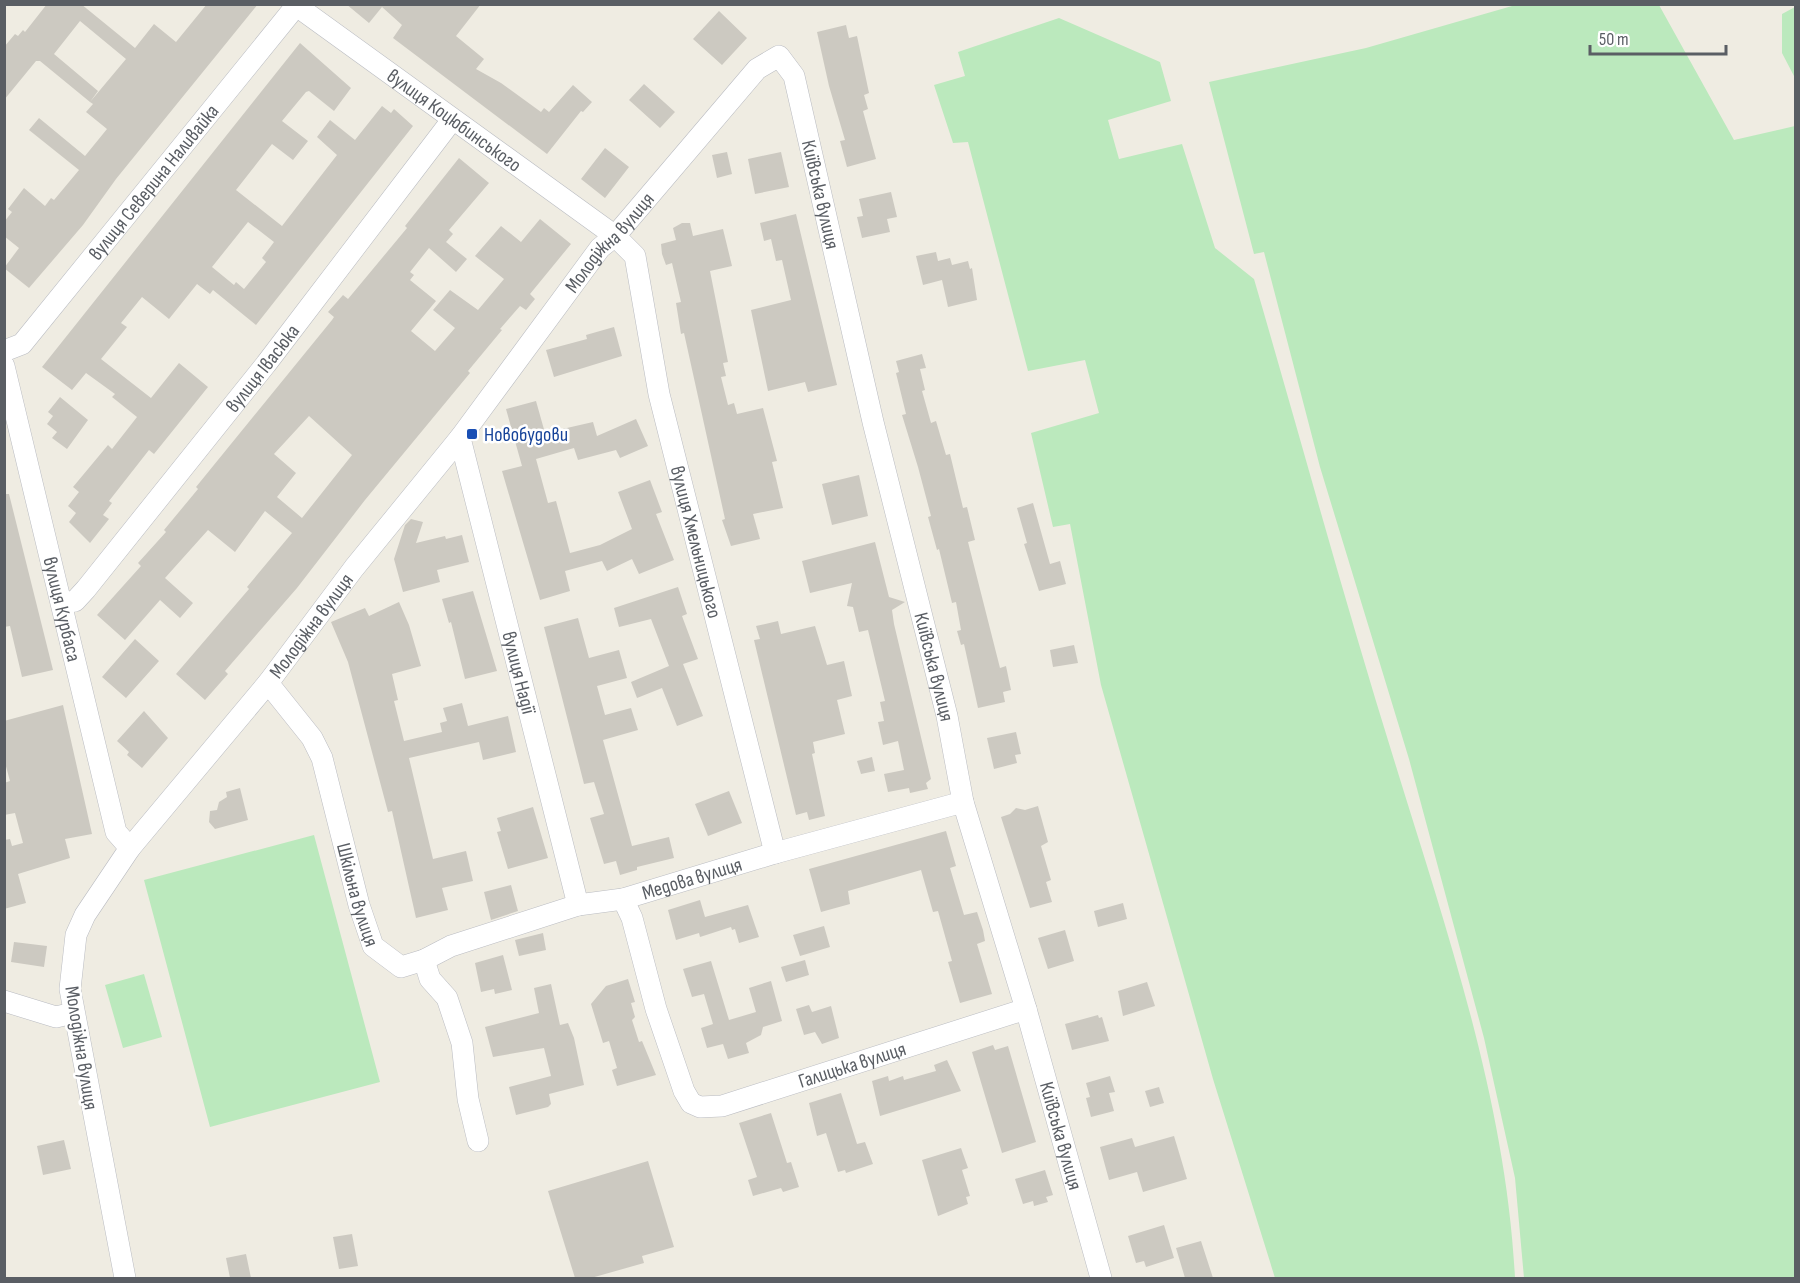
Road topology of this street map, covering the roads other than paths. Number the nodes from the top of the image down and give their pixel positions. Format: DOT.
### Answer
graph roads {
  1 [pos="295,5"];
  2 [pos="779,56"];
  3 [pos="452,120"];
  4 [pos="615,236"];
  5 [pos="4,351"];
  6 [pos="4,366"];
  7 [pos="460,438"];
  8 [pos="62,603"];
  9 [pos="268,683"];
  10 [pos="963,802"];
  11 [pos="130,848"];
  12 [pos="775,853"];
  13 [pos="623,899"];
  14 [pos="578,905"];
  15 [pos="424,960"];
  16 [pos="4,1001"];
  17 [pos="1026,1009"];
  18 [pos="72,1013"];
  19 [pos="478,1141"];
  20 [pos="125,1278"];
  21 [pos="1101,1278"];
  1 -- 3 [label="street, вулиця Коцюбинського"];
  1 -- 5 [label="street, вулиця Северина Наливайка"];
  2 -- 4 [label="street, Молодіжна вулиця"];
  2 -- 10 [label="street, Київська вулиця"];
  3 -- 4 [label="street, вулиця Коцюбинського"];
  3 -- 8 [label="street, вулиця Івасюка"];
  4 -- 7 [label="street, Молодіжна вулиця"];
  4 -- 12 [label="street, вулиця Хмельницького"];
  6 -- 8 [label="street, вулиця Курбаса"];
  7 -- 9 [label="street, Молодіжна вулиця"];
  7 -- 14 [label="street, вулиця Надії"];
  8 -- 11 [label="street, вулиця Курбаса"];
  9 -- 11 [label="street, Молодіжна вулиця"];
  9 -- 15 [label="street, Шкільна вулиця"];
  10 -- 12 [label="street, Медова вулиця"];
  10 -- 17 [label="street, Київська вулиця"];
  11 -- 18 [label="street, Молодіжна вулиця"];
  12 -- 13 [label="street, Медова вулиця"];
  13 -- 14 [label="street, Медова вулиця"];
  13 -- 17 [label="street, Галицька вулиця"];
  14 -- 15 [label="street, Медова вулиця"];
  15 -- 19 [label="street"];
  16 -- 18 [label="street"];
  17 -- 21 [label="street, Київська вулиця"];
  18 -- 20 [label="street, Молодіжна вулиця"];
}
